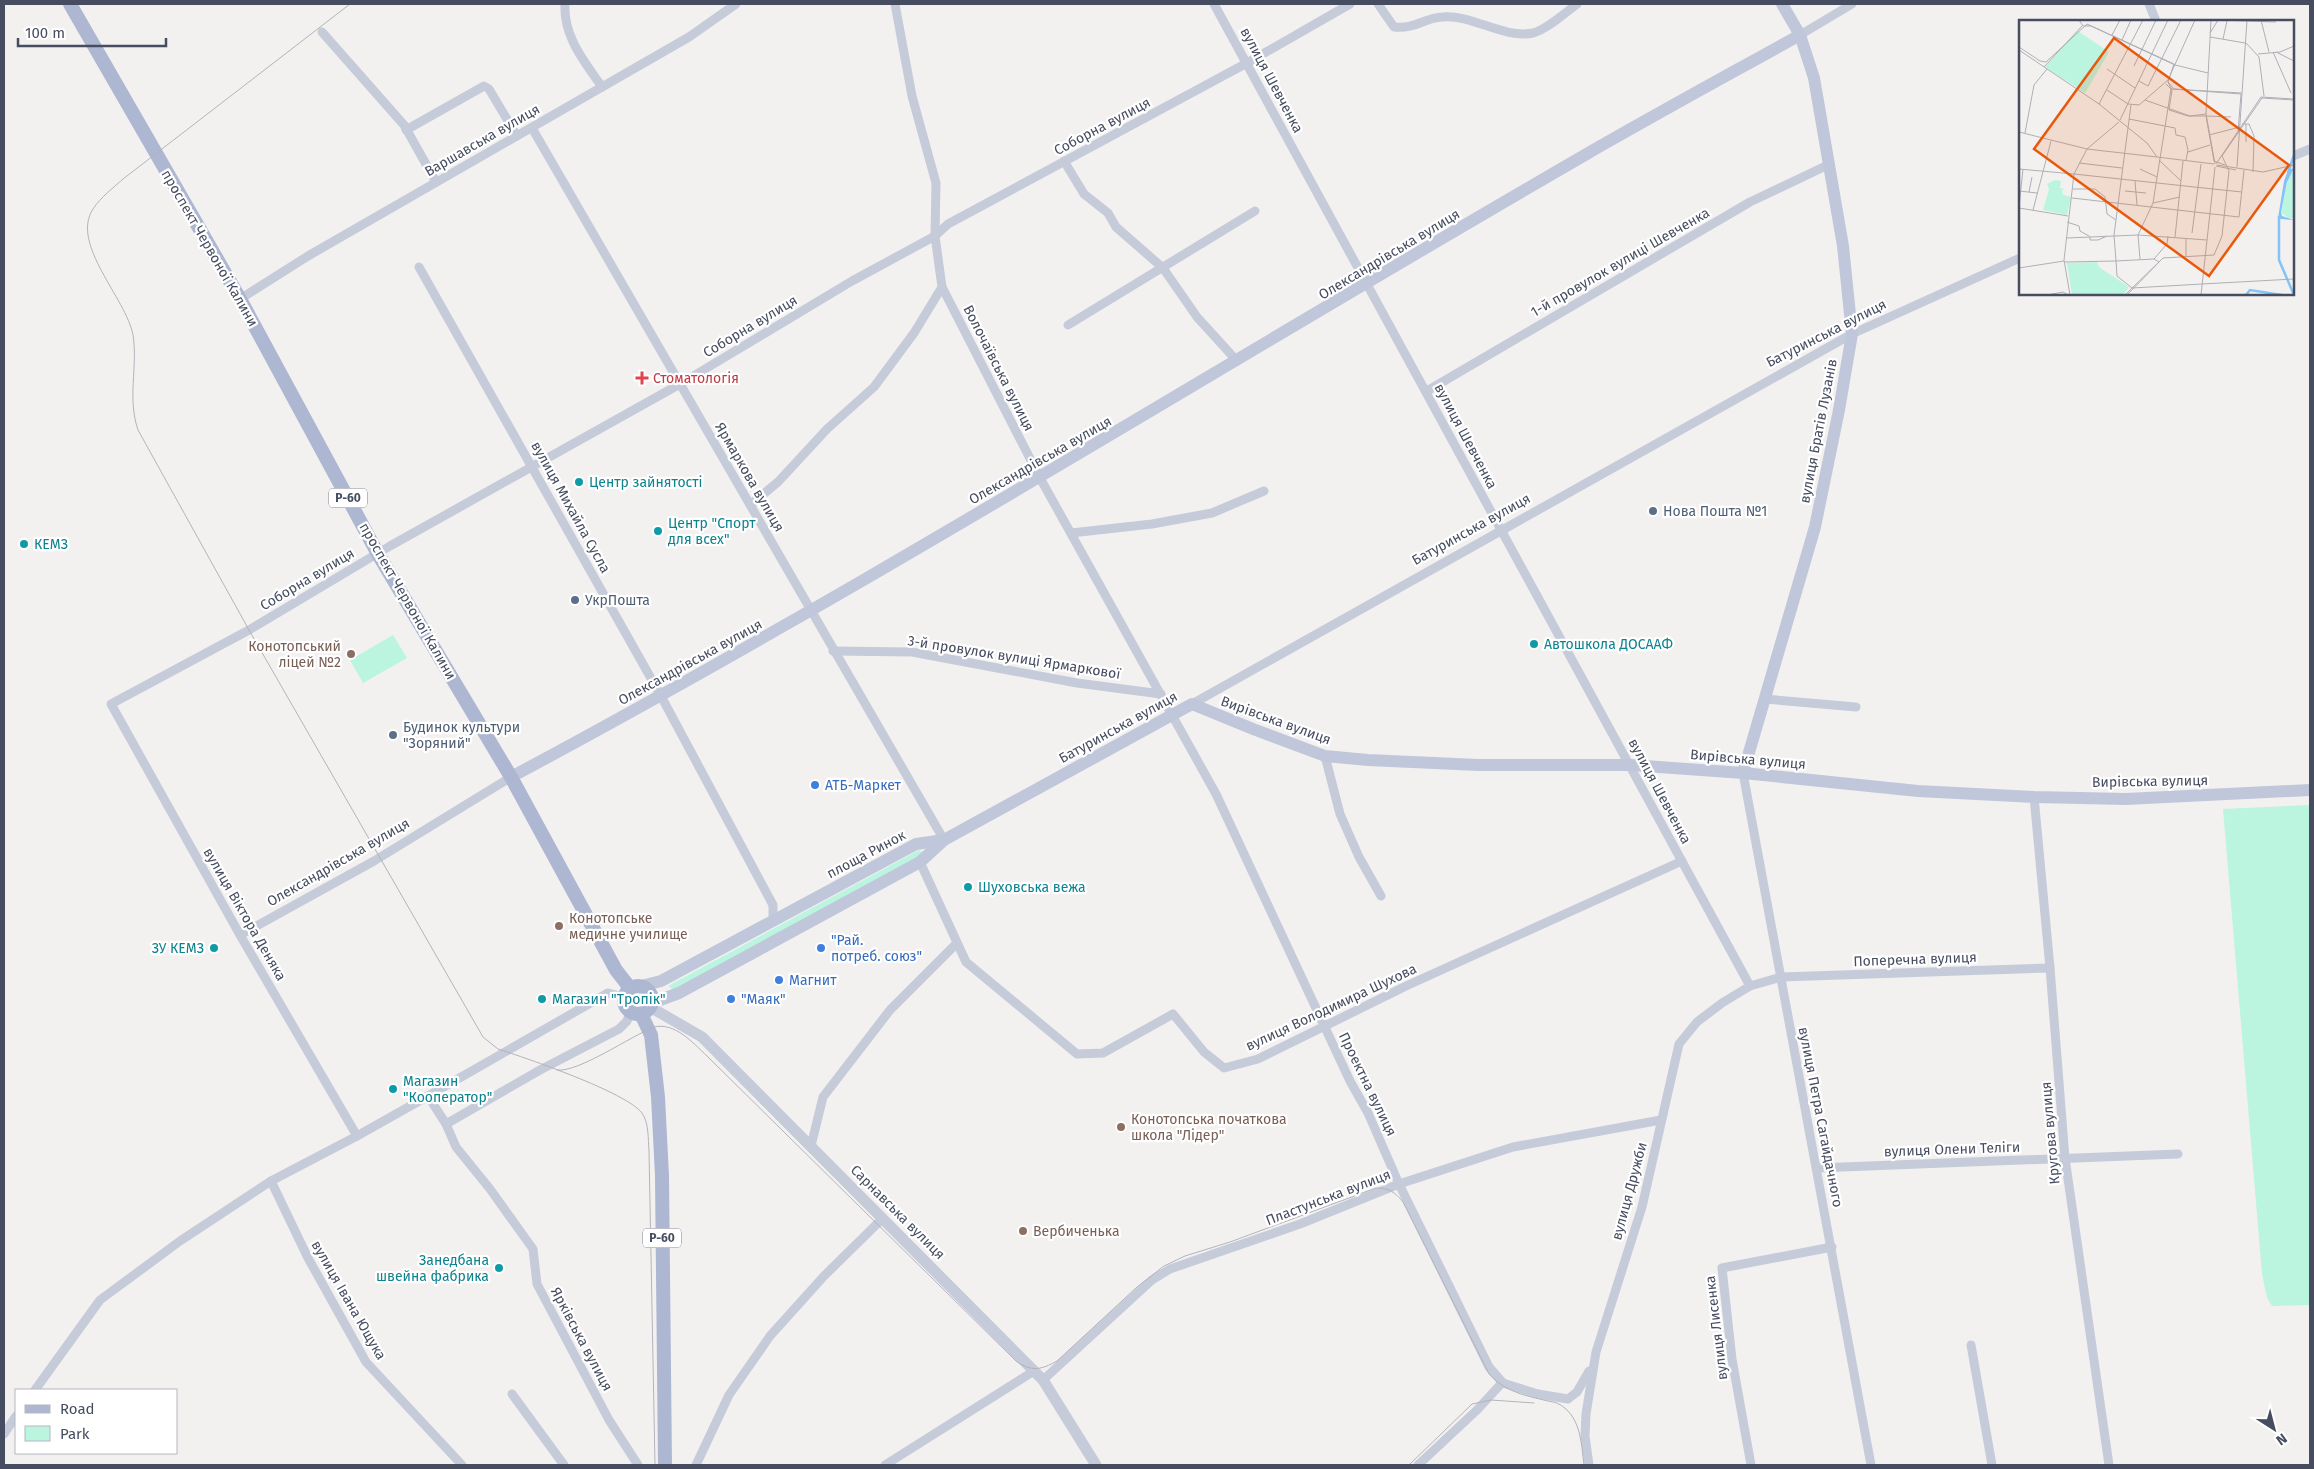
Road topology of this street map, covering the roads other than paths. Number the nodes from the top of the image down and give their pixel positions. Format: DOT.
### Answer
graph roads {
  1 [pos="70,4"];
  2 [pos="565,4"];
  3 [pos="736,4"];
  4 [pos="895,4"];
  5 [pos="1214,4"];
  6 [pos="1350,4"];
  7 [pos="1378,4"];
  8 [pos="1577,4"];
  9 [pos="1782,4"];
  10 [pos="1852,4"];
  11 [pos="2149,4"];
  12 [pos="2156,20"];
  13 [pos="322,32"];
  14 [pos="1800,35"];
  15 [pos="1247,63"];
  16 [pos="602,87"];
  17 [pos="532,128"];
  18 [pos="406,130"];
  19 [pos="517,136"];
  20 [pos="2310,149"];
  21 [pos="2294,156"];
  22 [pos="1064,161"];
  23 [pos="1830,164"];
  24 [pos="436,182"];
  25 [pos="1254,211"];
  26 [pos="935,236"];
  27 [pos="2019,258"];
  28 [pos="419,267"];
  29 [pos="1163,268"];
  30 [pos="1366,285"];
  31 [pos="942,287"];
  32 [pos="240,298"];
  33 [pos="1068,325"];
  34 [pos="1852,334"];
  35 [pos="1237,361"];
  36 [pos="680,384"];
  37 [pos="1427,391"];
  38 [pos="532,466"];
  39 [pos="1040,478"];
  40 [pos="1264,491"];
  41 [pos="750,505"];
  42 [pos="1500,530"];
  43 [pos="1071,533"];
  44 [pos="378,554"];
  45 [pos="811,611"];
  46 [pos="833,651"];
  47 [pos="1161,694"];
  48 [pos="661,696"];
  49 [pos="1765,700"];
  50 [pos="111,704"];
  51 [pos="1192,704"];
  52 [pos="1856,707"];
  53 [pos="1172,714"];
  54 [pos="1325,756"];
  55 [pos="1631,765"];
  56 [pos="1743,773"];
  57 [pos="512,777"];
  58 [pos="2310,790"];
  59 [pos="2034,797"];
  60 [pos="944,840"];
  61 [pos="1682,861"];
  62 [pos="920,862"];
  63 [pos="1381,896"];
  64 [pos="773,922"];
  65 [pos="240,935"];
  66 [pos="957,942"];
  67 [pos="2050,968"];
  68 [pos="1781,977"];
  69 [pos="1750,986"];
  70 [pos="632,990"];
  71 [pos="643,1009"];
  72 [pos="1324,1026"];
  73 [pos="428,1096"];
  74 [pos="1661,1120"];
  75 [pos="446,1124"];
  76 [pos="357,1136"];
  77 [pos="811,1146"];
  78 [pos="2178,1154"];
  79 [pos="2065,1158"];
  80 [pos="1817,1168"];
  81 [pos="271,1181"];
  82 [pos="1399,1184"];
  83 [pos="883,1218"];
  84 [pos="1832,1247"];
  85 [pos="1971,1345"];
  86 [pos="1596,1352"];
  87 [pos="1034,1371"];
  88 [pos="1043,1380"];
  89 [pos="1503,1383"];
  90 [pos="36,1389"];
  91 [pos="512,1394"];
  92 [pos="1568,1399"];
  93 [pos="1586,1414"];
  94 [pos="15,1418"];
  95 [pos="4,1434"];
  96 [pos="462,1465"];
  97 [pos="564,1465"];
  98 [pos="638,1465"];
  99 [pos="665,1465"];
  100 [pos="696,1465"];
  101 [pos="885,1465"];
  102 [pos="1096,1465"];
  103 [pos="1418,1465"];
  104 [pos="1589,1465"];
  105 [pos="1751,1465"];
  106 [pos="1871,1465"];
  107 [pos="1992,1465"];
  108 [pos="2109,1465"];
  1 -- 32 [label="main road, проспект Червоної Калини / Р-60"];
  2 -- 16 [label="street"];
  3 -- 16 [label="street, Варшавська вулиця"];
  4 -- 26 [label="street, Волочаївська вулиця"];
  5 -- 15 [label="street, вулиця Шевченка"];
  6 -- 15 [label="street, Соборна вулиця"];
  7 -- 8 [label="street"];
  9 -- 14 [label="main road, вулиця Братів Лузанів"];
  10 -- 14 [label="street, Олександрівська вулиця"];
  11 -- 12 [label="street"];
  13 -- 18 [label="street"];
  14 -- 23 [label="main road, вулиця Братів Лузанів"];
  14 -- 30 [label="main road, Олександрівська вулиця"];
  15 -- 22 [label="street, Соборна вулиця"];
  15 -- 30 [label="street, вулиця Шевченка"];
  16 -- 17 [label="street, Варшавська вулиця"];
  17 -- 19 [label="street, Варшавська вулиця"];
  17 -- 36 [label="street, Ярмаркова вулиця"];
  18 -- 19 [label="street"];
  18 -- 24 [label="street"];
  19 -- 24 [label="street, Варшавська вулиця"];
  20 -- 21 [label="street"];
  22 -- 26 [label="street, Соборна вулиця"];
  22 -- 29 [label="street"];
  23 -- 34 [label="main road, вулиця Братів Лузанів"];
  23 -- 37 [label="street, 1-й провулок вулиці Шевченка"];
  24 -- 32 [label="street, Варшавська вулиця"];
  25 -- 29 [label="street"];
  26 -- 31 [label="street, Волочаївська вулиця"];
  26 -- 36 [label="street, Соборна вулиця"];
  27 -- 34 [label="street, Батуринська вулиця"];
  28 -- 38 [label="street, вулиця Михайла Сусла"];
  29 -- 33 [label="street"];
  29 -- 35 [label="street"];
  30 -- 35 [label="main road, Олександрівська вулиця"];
  30 -- 37 [label="street, вулиця Шевченка"];
  31 -- 39 [label="street, Волочаївська вулиця"];
  31 -- 41 [label="street"];
  32 -- 44 [label="main road, проспект Червоної Калини / Р-60"];
  34 -- 42 [label="street, Батуринська вулиця"];
  34 -- 49 [label="main road, вулиця Братів Лузанів"];
  35 -- 39 [label="main road, Олександрівська вулиця"];
  36 -- 38 [label="street, Соборна вулиця"];
  36 -- 41 [label="street, Ярмаркова вулиця"];
  37 -- 42 [label="street, вулиця Шевченка"];
  38 -- 44 [label="street, Соборна вулиця"];
  38 -- 48 [label="street, вулиця Михайла Сусла"];
  39 -- 43 [label="street, Волочаївська вулиця"];
  39 -- 45 [label="main road, Олександрівська вулиця"];
  40 -- 43 [label="street"];
  41 -- 45 [label="street, Ярмаркова вулиця"];
  42 -- 51 [label="street, Батуринська вулиця"];
  42 -- 55 [label="street, вулиця Шевченка"];
  43 -- 47 [label="street, Волочаївська вулиця"];
  44 -- 50 [label="street, Соборна вулиця"];
  44 -- 57 [label="main road, проспект Червоної Калини / Р-60"];
  45 -- 46 [label="street, Ярмаркова вулиця"];
  45 -- 48 [label="main road, Олександрівська вулиця"];
  46 -- 47 [label="street, 3-й провулок вулиці Ярмаркової"];
  46 -- 60 [label="street, Ярмаркова вулиця"];
  47 -- 53 [label="street, Волочаївська вулиця"];
  48 -- 57 [label="main road, Олександрівська вулиця"];
  48 -- 64 [label="street, вулиця Михайла Сусла"];
  49 -- 52 [label="street"];
  49 -- 56 [label="main road, вулиця Братів Лузанів"];
  50 -- 65 [label="street, вулиця Віктора Деняка"];
  51 -- 53 [label="main road, Батуринська вулиця"];
  51 -- 54 [label="main road, Вирівська вулиця"];
  53 -- 60 [label="main road, Батуринська вулиця"];
  53 -- 72 [label="street, Проектна вулиця"];
  54 -- 55 [label="main road, Вирівська вулиця"];
  54 -- 63 [label="street"];
  55 -- 56 [label="main road, Вирівська вулиця"];
  55 -- 61 [label="street, вулиця Шевченка"];
  56 -- 59 [label="main road, Вирівська вулиця"];
  56 -- 68 [label="street, вулиця Петра Сагайдачного"];
  57 -- 65 [label="street, Олександрівська вулиця"];
  57 -- 70 [label="main road, проспект Червоної Калини / Р-60"];
  58 -- 59 [label="main road, Вирівська вулиця"];
  59 -- 67 [label="street, Кругова вулиця"];
  60 -- 62 [label="main road"];
  60 -- 64 [label="main road, площа Ринок"];
  61 -- 69 [label="street, вулиця Шевченка"];
  61 -- 72 [label="street, вулиця Володимира Шухова"];
  62 -- 66 [label="street, вулиця Володимира Шухова"];
  62 -- 71 [label="main road"];
  64 -- 70 [label="main road, площа Ринок"];
  65 -- 76 [label="street, вулиця Віктора Деняка"];
  66 -- 72 [label="street, вулиця Володимира Шухова"];
  66 -- 77 [label="street"];
  67 -- 68 [label="street, Поперечна вулиця"];
  67 -- 79 [label="street, Кругова вулиця"];
  68 -- 69 [label="street, вулиця Дружби"];
  68 -- 80 [label="street, вулиця Петра Сагайдачного"];
  69 -- 74 [label="street, вулиця Дружби"];
  70 -- 71 [label="main road, Р-60"];
  70 -- 71 [label="main road, Р-60"];
  70 -- 73 [label="street"];
  71 -- 75 [label="street"];
  71 -- 77 [label="street, Сарнавська вулиця"];
  71 -- 99 [label="main road, Р-60"];
  72 -- 82 [label="street, Проектна вулиця"];
  73 -- 75 [label="street, Ярківська вулиця"];
  73 -- 76 [label="street"];
  74 -- 82 [label="street, Пластунська вулиця"];
  74 -- 86 [label="street, вулиця Дружби"];
  75 -- 98 [label="street, Ярківська вулиця"];
  76 -- 81 [label="street"];
  77 -- 83 [label="street, Сарнавська вулиця"];
  78 -- 79 [label="street, вулиця Олени Теліги"];
  79 -- 80 [label="street, вулиця Олени Теліги"];
  79 -- 108 [label="street, Кругова вулиця"];
  80 -- 84 [label="street, вулиця Петра Сагайдачного"];
  81 -- 90 [label="street"];
  81 -- 96 [label="street, вулиця Івана Ющука"];
  82 -- 88 [label="street, Пластунська вулиця"];
  82 -- 89 [label="street, Проектна вулиця"];
  83 -- 87 [label="street, Сарнавська вулиця"];
  83 -- 100 [label="street"];
  84 -- 105 [label="street, вулиця Лисенка"];
  84 -- 106 [label="street, вулиця Петра Сагайдачного"];
  85 -- 107 [label="street"];
  86 -- 92 [label="street"];
  86 -- 93 [label="street, вулиця Дружби"];
  87 -- 88 [label="street, Сарнавська вулиця"];
  87 -- 101 [label="street"];
  88 -- 102 [label="street, Сарнавська вулиця"];
  89 -- 92 [label="street"];
  89 -- 103 [label="street"];
  91 -- 97 [label="street"];
  92 -- 93 [label="street"];
  93 -- 104 [label="street, вулиця Дружби"];
  94 -- 95 [label="street"];
}
